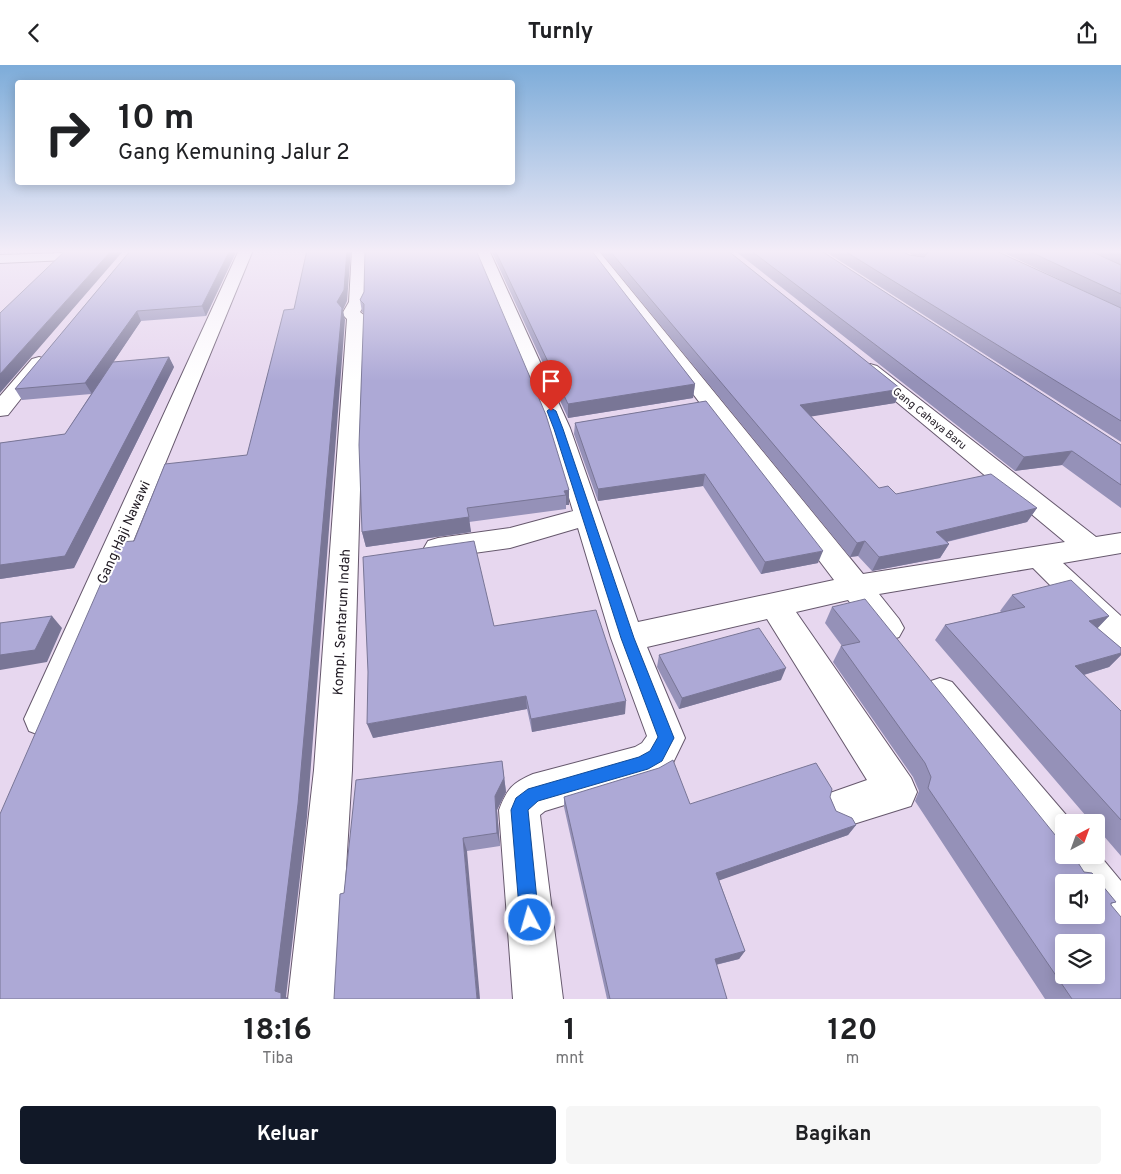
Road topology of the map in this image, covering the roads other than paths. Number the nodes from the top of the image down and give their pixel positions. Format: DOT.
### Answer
graph roads {
  1 [pos="227,294"];
  2 [pos="357,294"];
  3 [pos="503,294"];
  4 [pos="622,294"];
  5 [pos="51,349"];
  6 [pos="853,355"];
  7 [pos="0,410"];
  8 [pos="588,517"];
  9 [pos="1121,543"];
  10 [pos="1091,548"];
  11 [pos="412,552"];
  12 [pos="1039,557"];
  13 [pos="855,587"];
  14 [pos="775,606"];
  15 [pos="1121,636"];
  16 [pos="627,638"];
  17 [pos="904,648"];
  18 [pos="922,671"];
  19 [pos="32,741"];
  20 [pos="844,807"];
  21 [pos="1055,834"];
  22 [pos="1079,864"];
  23 [pos="1087,874"];
  24 [pos="1105,897"];
  25 [pos="1121,916"];
  26 [pos="313,999"];
  27 [pos="538,999"];
  1 -- 19 [label="street, Gang Haji Nawawi"];
  2 -- 26 [label="street, Kompl. Sentarum Indah"];
  3 -- 8 [label="street"];
  4 -- 13 [label="street"];
  5 -- 7 [label="street"];
  6 -- 10 [label="street, Gang Cahaya Baru"];
  8 -- 11 [label="street"];
  8 -- 16 [label="street"];
  9 -- 10 [label="street"];
  10 -- 12 [label="street"];
  12 -- 13 [label="street"];
  12 -- 15 [label="street"];
  13 -- 14 [label="street"];
  13 -- 17 [label="street"];
  14 -- 16 [label="street"];
  14 -- 20 [label="street"];
  16 -- 27 [label="street"];
  18 -- 21 [label="street"];
  22 -- 23 [label="street"];
  24 -- 25 [label="street"];
}
